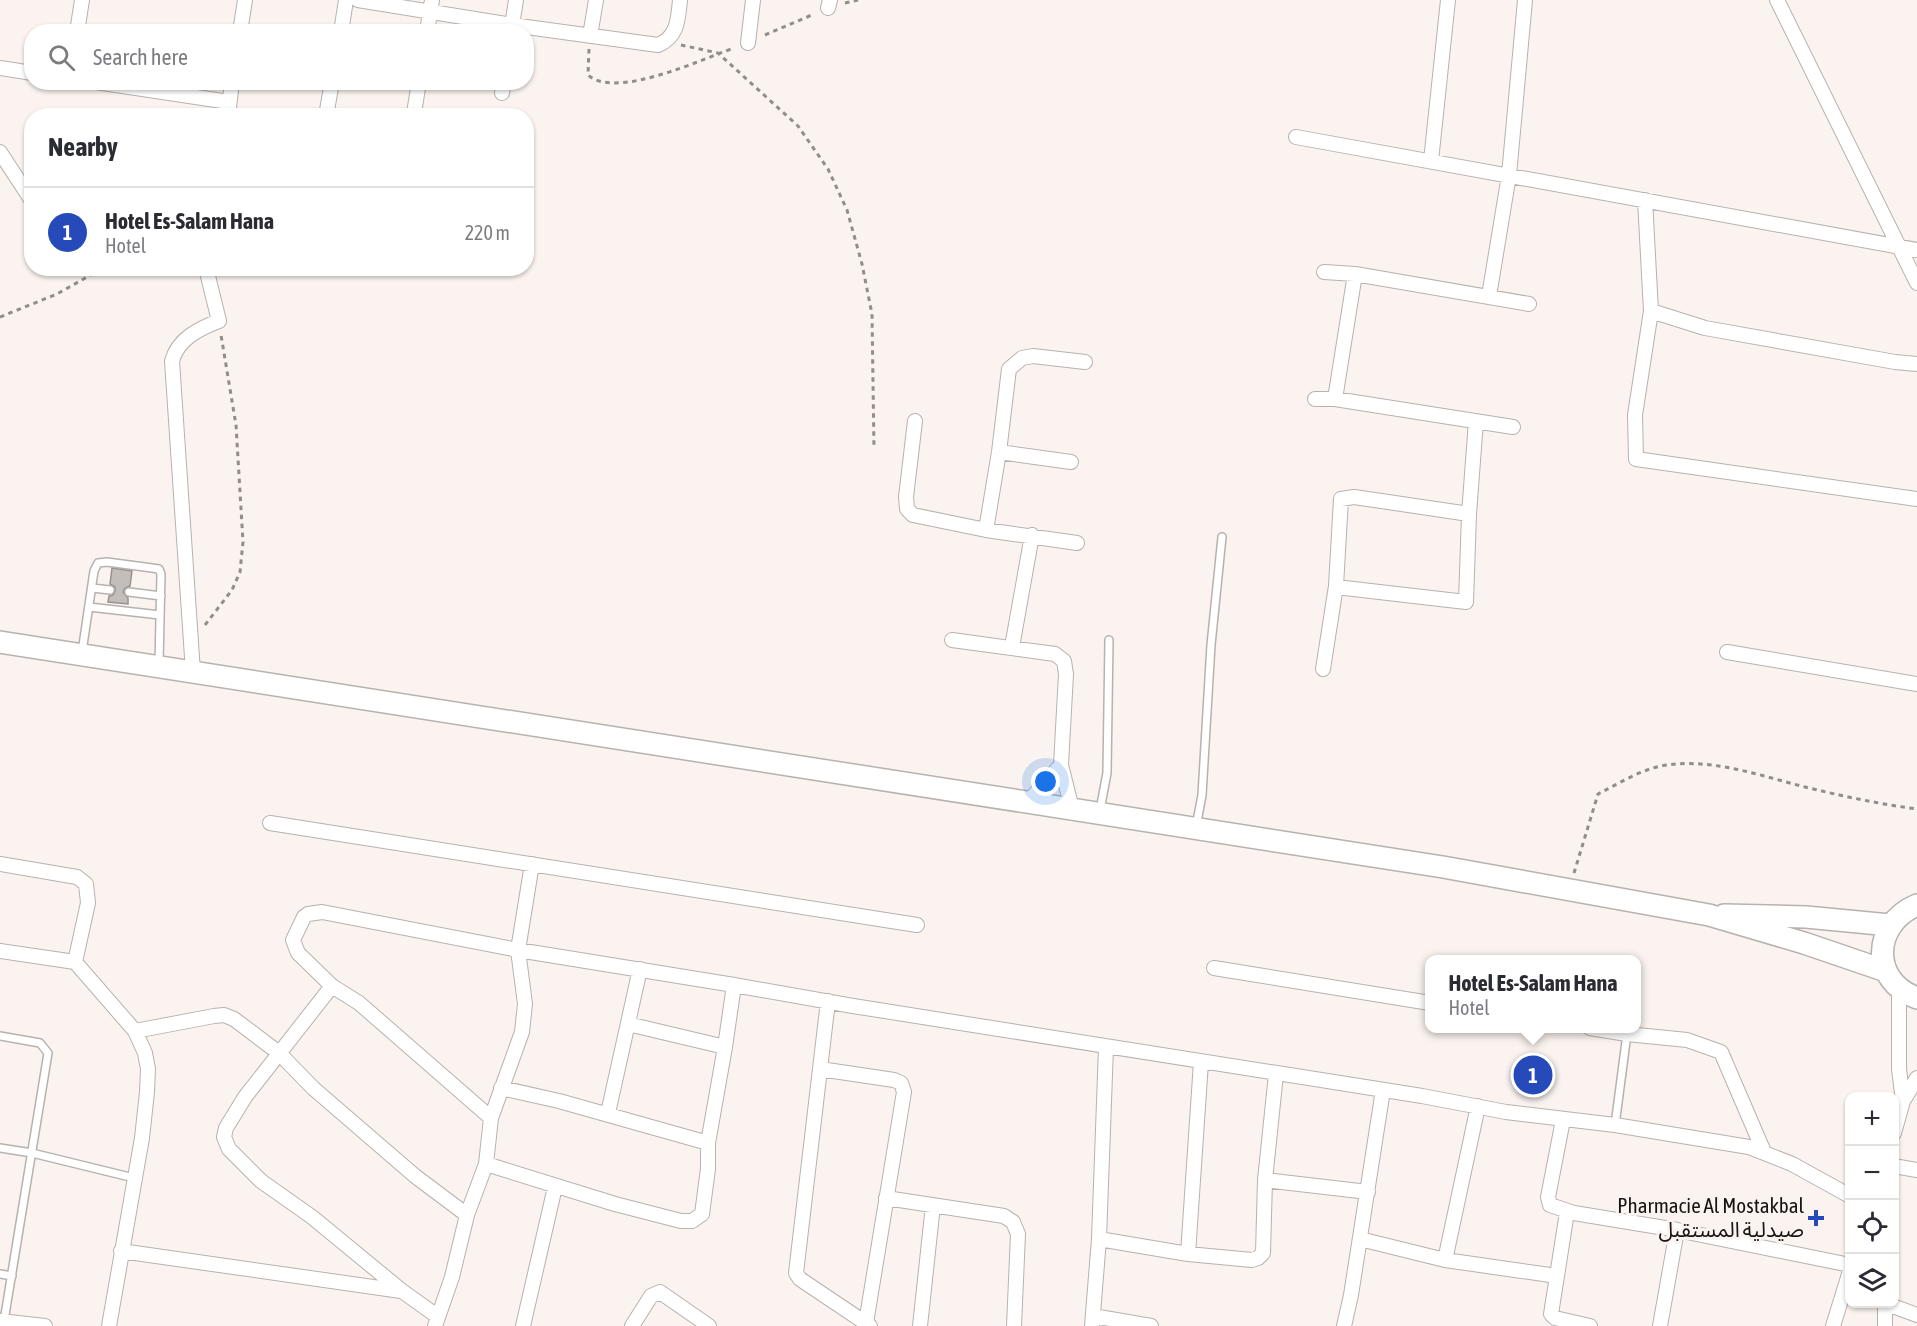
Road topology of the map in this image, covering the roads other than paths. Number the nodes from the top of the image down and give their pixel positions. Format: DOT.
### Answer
graph roads {
  1 [pos="82,0"];
  2 [pos="245,0"];
  3 [pos="346,0"];
  4 [pos="358,0"];
  5 [pos="516,0"];
  6 [pos="596,0"];
  7 [pos="680,0"];
  8 [pos="753,0"];
  9 [pos="1448,0"];
  10 [pos="1525,0"];
  11 [pos="1777,0"];
  12 [pos="431,6"];
  13 [pos="78,24"];
  14 [pos="241,24"];
  15 [pos="342,24"];
  16 [pos="428,24"];
  17 [pos="497,24"];
  18 [pos="513,24"];
  19 [pos="534,30"];
  20 [pos="590,36"];
  21 [pos="748,43"];
  22 [pos="0,68"];
  23 [pos="24,72"];
  24 [pos="135,90"];
  25 [pos="231,90"];
  26 [pos="331,90"];
  27 [pos="418,90"];
  28 [pos="223,108"];
  29 [pos="228,108"];
  30 [pos="327,108"];
  31 [pos="415,108"];
  32 [pos="1296,137"];
  33 [pos="0,152"];
  34 [pos="1431,161"];
  35 [pos="1509,175"];
  36 [pos="24,189"];
  37 [pos="1645,200"];
  38 [pos="1900,246"];
  39 [pos="1917,250"];
  40 [pos="1324,272"];
  41 [pos="1355,274"];
  42 [pos="208,276"];
  43 [pos="1917,283"];
  44 [pos="1489,296"];
  45 [pos="1529,304"];
  46 [pos="1651,311"];
  47 [pos="1085,362"];
  48 [pos="1917,364"];
  49 [pos="1315,399"];
  50 [pos="1335,399"];
  51 [pos="915,421"];
  52 [pos="1476,421"];
  53 [pos="1513,427"];
  54 [pos="999,452"];
  55 [pos="1071,462"];
  56 [pos="1917,499"];
  57 [pos="1469,514"];
  58 [pos="986,530"];
  59 [pos="1032,535"];
  60 [pos="1222,537"];
  61 [pos="1077,543"];
  62 [pos="1336,587"];
  63 [pos="92,588"];
  64 [pos="110,590"];
  65 [pos="129,592"];
  66 [pos="160,596"];
  67 [pos="89,607"];
  68 [pos="160,615"];
  69 [pos="1110,639"];
  70 [pos="952,640"];
  71 [pos="0,642"];
  72 [pos="1012,647"];
  73 [pos="1727,652"];
  74 [pos="81,655"];
  75 [pos="159,666"];
  76 [pos="1323,669"];
  77 [pos="193,672"];
  78 [pos="1917,684"];
  79 [pos="1061,765"];
  80 [pos="1027,803"];
  81 [pos="1072,809"];
  82 [pos="1100,813"];
  83 [pos="270,823"];
  84 [pos="1195,830"];
  85 [pos="0,864"];
  86 [pos="532,864"];
  87 [pos="1914,902"];
  88 [pos="1708,915"];
  89 [pos="917,925"];
  90 [pos="1890,925"];
  91 [pos="518,950"];
  92 [pos="0,951"];
  93 [pos="75,962"];
  94 [pos="1214,968"];
  95 [pos="640,969"];
  96 [pos="1886,971"];
  97 [pos="734,985"];
  98 [pos="332,986"];
  99 [pos="1908,994"];
  100 [pos="828,1001"];
  101 [pos="1425,1002"];
  102 [pos="628,1024"];
  103 [pos="135,1031"];
  104 [pos="1620,1033"];
  105 [pos="1627,1034"];
  106 [pos="0,1036"];
  107 [pos="725,1047"];
  108 [pos="1106,1047"];
  109 [pos="279,1053"];
  110 [pos="1201,1062"];
  111 [pos="820,1069"];
  112 [pos="1276,1074"];
  113 [pos="1917,1078"];
  114 [pos="501,1088"];
  115 [pos="1383,1090"];
  116 [pos="1903,1101"];
  117 [pos="1478,1107"];
  118 [pos="608,1113"];
  119 [pos="1899,1115"];
  120 [pos="491,1118"];
  121 [pos="1563,1120"];
  122 [pos="1615,1125"];
  123 [pos="708,1143"];
  124 [pos="0,1148"];
  125 [pos="1764,1152"];
  126 [pos="32,1153"];
  127 [pos="486,1164"];
  128 [pos="1899,1167"];
  129 [pos="1917,1170"];
  130 [pos="134,1178"];
  131 [pos="1265,1180"];
  132 [pos="555,1186"];
  133 [pos="1368,1192"];
  134 [pos="1845,1193"];
  135 [pos="886,1198"];
  136 [pos="933,1205"];
  137 [pos="1567,1212"];
  138 [pos="467,1215"];
  139 [pos="1677,1230"];
  140 [pos="1099,1239"];
  141 [pos="1360,1239"];
  142 [pos="121,1251"];
  143 [pos="1188,1254"];
  144 [pos="1445,1260"];
  145 [pos="1845,1264"];
  146 [pos="0,1274"];
  147 [pos="12,1276"];
  148 [pos="1557,1276"];
  149 [pos="402,1291"];
  150 [pos="1845,1294"];
  151 [pos="1886,1308"];
  152 [pos="1897,1308"];
  153 [pos="1917,1315"];
  154 [pos="2,1321"];
  155 [pos="436,1321"];
  156 [pos="1092,1321"];
  157 [pos="868,1325"];
  158 [pos="45,1326"];
  159 [pos="109,1326"];
  160 [pos="523,1326"];
  161 [pos="632,1326"];
  162 [pos="709,1326"];
  163 [pos="920,1326"];
  164 [pos="1014,1326"];
  165 [pos="1151,1326"];
  166 [pos="1344,1326"];
  167 [pos="1590,1326"];
  168 [pos="1660,1326"];
  169 [pos="1833,1326"];
  170 [pos="1885,1326"];
  1 -- 13 [label="street"];
  2 -- 14 [label="street"];
  3 -- 15 [label="street"];
  4 -- 12 [label="street"];
  5 -- 18 [label="street"];
  6 -- 20 [label="street"];
  7 -- 20 [label="street"];
  8 -- 21 [label="street"];
  9 -- 34 [label="street"];
  10 -- 35 [label="street"];
  11 -- 38 [label="street"];
  12 -- 16 [label="street"];
  12 -- 17 [label="street"];
  19 -- 20 [label="street"];
  22 -- 23 [label="street"];
  24 -- 28 [label="street"];
  25 -- 29 [label="street"];
  26 -- 30 [label="street"];
  27 -- 31 [label="street"];
  32 -- 34 [label="street"];
  33 -- 36 [label="street"];
  34 -- 35 [label="street"];
  35 -- 37 [label="street"];
  35 -- 44 [label="street"];
  37 -- 38 [label="street"];
  37 -- 46 [label="street"];
  38 -- 39 [label="street"];
  38 -- 43 [label="street"];
  40 -- 41 [label="street"];
  41 -- 44 [label="street"];
  41 -- 50 [label="street"];
  42 -- 77 [label="street"];
  44 -- 45 [label="street"];
  46 -- 48 [label="street"];
  46 -- 56 [label="street"];
  47 -- 54 [label="street"];
  49 -- 50 [label="street"];
  50 -- 52 [label="street"];
  51 -- 58 [label="street"];
  52 -- 53 [label="street"];
  52 -- 57 [label="street"];
  54 -- 55 [label="street"];
  54 -- 58 [label="street"];
  57 -- 62 [label="street"];
  57 -- 62 [label="street"];
  58 -- 59 [label="street"];
  59 -- 61 [label="street"];
  59 -- 72 [label="street"];
  60 -- 84 [label="lane"];
  62 -- 76 [label="street"];
  63 -- 64 [label="lane"];
  63 -- 66 [label="lane"];
  63 -- 67 [label="lane"];
  65 -- 66 [label="lane"];
  66 -- 68 [label="lane"];
  67 -- 68 [label="lane"];
  67 -- 74 [label="lane"];
  68 -- 75 [label="lane"];
  69 -- 82 [label="lane"];
  70 -- 72 [label="street"];
  71 -- 74 [label="main road"];
  72 -- 79 [label="street"];
  73 -- 78 [label="street"];
  74 -- 75 [label="main road"];
  75 -- 77 [label="main road"];
  77 -- 80 [label="main road"];
  79 -- 80 [label="street"];
  79 -- 81 [label="street"];
  80 -- 81 [label="main road"];
  81 -- 82 [label="main road"];
  82 -- 84 [label="main road"];
  83 -- 86 [label="street"];
  84 -- 88 [label="main road"];
  85 -- 93 [label="street"];
  86 -- 89 [label="street"];
  86 -- 91 [label="street"];
  87 -- 90 [label="main road"];
  88 -- 90 [label="main road"];
  88 -- 96 [label="main road"];
  90 -- 96 [label="main road"];
  91 -- 95 [label="street"];
  91 -- 98 [label="street"];
  91 -- 114 [label="street"];
  92 -- 93 [label="street"];
  93 -- 103 [label="street"];
  94 -- 101 [label="street"];
  95 -- 97 [label="street"];
  95 -- 102 [label="street"];
  96 -- 99 [label="main road"];
  97 -- 100 [label="street"];
  97 -- 107 [label="street"];
  98 -- 109 [label="street"];
  98 -- 120 [label="street"];
  99 -- 116 [label="street"];
  100 -- 108 [label="street"];
  100 -- 111 [label="street"];
  102 -- 107 [label="street"];
  102 -- 118 [label="street"];
  103 -- 109 [label="street"];
  103 -- 130 [label="street"];
  104 -- 105 [label="street"];
  105 -- 122 [label="lane"];
  105 -- 125 [label="street"];
  106 -- 126 [label="lane"];
  107 -- 123 [label="street"];
  108 -- 110 [label="street"];
  108 -- 140 [label="street"];
  109 -- 138 [label="street"];
  109 -- 149 [label="street"];
  110 -- 112 [label="street"];
  110 -- 143 [label="street"];
  111 -- 135 [label="street"];
  111 -- 157 [label="street"];
  112 -- 115 [label="street"];
  112 -- 131 [label="street"];
  113 -- 116 [label="street"];
  114 -- 118 [label="street"];
  114 -- 120 [label="street"];
  115 -- 117 [label="street"];
  115 -- 133 [label="street"];
  116 -- 119 [label="street"];
  117 -- 121 [label="street"];
  117 -- 144 [label="street"];
  118 -- 123 [label="street"];
  120 -- 127 [label="street"];
  121 -- 122 [label="street"];
  121 -- 137 [label="street"];
  122 -- 125 [label="street"];
  123 -- 132 [label="street"];
  124 -- 126 [label="lane"];
  125 -- 134 [label="street"];
  126 -- 130 [label="lane"];
  126 -- 147 [label="lane"];
  127 -- 132 [label="street"];
  127 -- 138 [label="street"];
  128 -- 129 [label="street"];
  130 -- 142 [label="street"];
  131 -- 133 [label="street"];
  131 -- 143 [label="street"];
  132 -- 160 [label="street"];
  133 -- 141 [label="street"];
  135 -- 136 [label="street"];
  135 -- 157 [label="street"];
  136 -- 163 [label="street"];
  136 -- 164 [label="street"];
  137 -- 139 [label="street"];
  137 -- 148 [label="street"];
  138 -- 155 [label="street"];
  139 -- 145 [label="street"];
  139 -- 168 [label="street"];
  140 -- 143 [label="street"];
  140 -- 156 [label="street"];
  141 -- 144 [label="street"];
  141 -- 166 [label="street"];
  142 -- 149 [label="street"];
  142 -- 159 [label="street"];
  144 -- 148 [label="street"];
  146 -- 147 [label="lane"];
  147 -- 154 [label="lane"];
  148 -- 167 [label="street"];
  149 -- 155 [label="street"];
  150 -- 169 [label="street"];
  151 -- 170 [label="street"];
  152 -- 153 [label="street"];
  154 -- 158 [label="street"];
  156 -- 165 [label="street"];
  161 -- 162 [label="street"];
}
